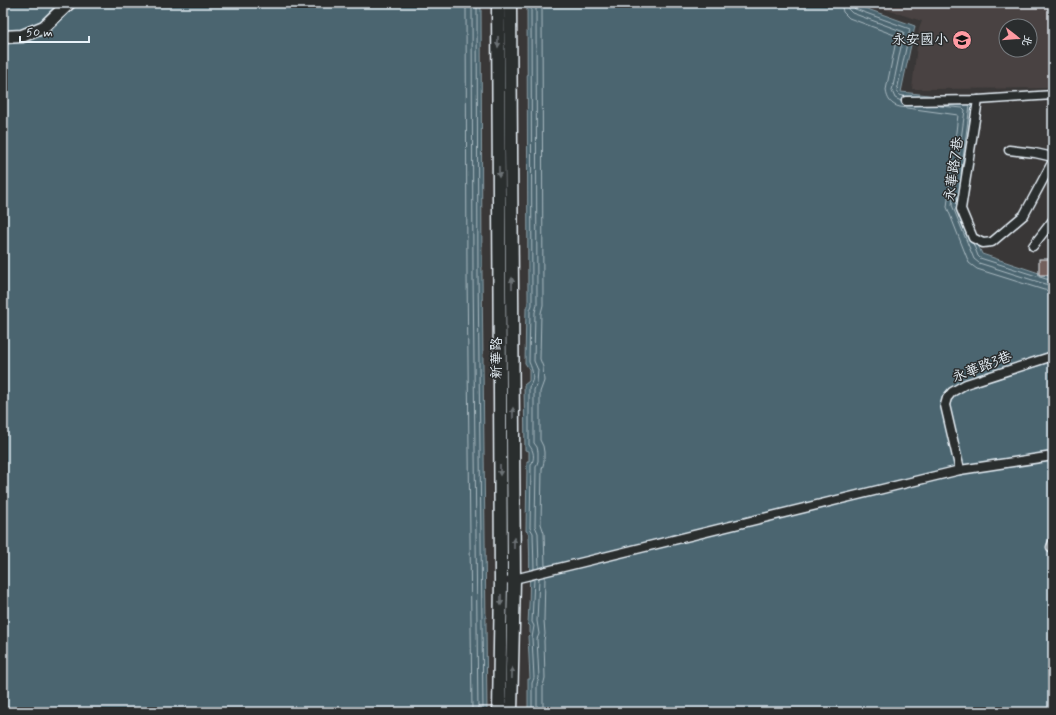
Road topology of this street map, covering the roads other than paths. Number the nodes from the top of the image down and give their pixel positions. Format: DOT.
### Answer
graph roads {
  1 [pos="69,3"];
  2 [pos="498,3"];
  3 [pos="510,3"];
  4 [pos="3,37"];
  5 [pos="1053,95"];
  6 [pos="978,100"];
  7 [pos="906,101"];
  8 [pos="1009,150"];
  9 [pos="1053,157"];
  10 [pos="1053,162"];
  11 [pos="1053,220"];
  12 [pos="1033,246"];
  13 [pos="1053,356"];
  14 [pos="1053,456"];
  15 [pos="960,470"];
  16 [pos="1053,542"];
  17 [pos="1053,548"];
  18 [pos="514,579"];
  19 [pos="501,581"];
  20 [pos="499,712"];
  21 [pos="511,712"];
  1 -- 4 [label="street"];
  2 -- 19 [label="street, 新華路, one-way"];
  18 -- 3 [label="street, 新華路, one-way"];
  5 -- 6 [label="street"];
  6 -- 7 [label="street"];
  6 -- 10 [label="street, 永華路7巷"];
  8 -- 9 [label="street"];
  11 -- 12 [label="street"];
  13 -- 15 [label="street, 永華路3巷"];
  14 -- 15 [label="street"];
  15 -- 18 [label="street"];
  16 -- 17 [label="street"];
  18 -- 19 [label="street"];
  21 -- 18 [label="street, 新華路, one-way"];
  19 -- 20 [label="street, 新華路, one-way"];
}
